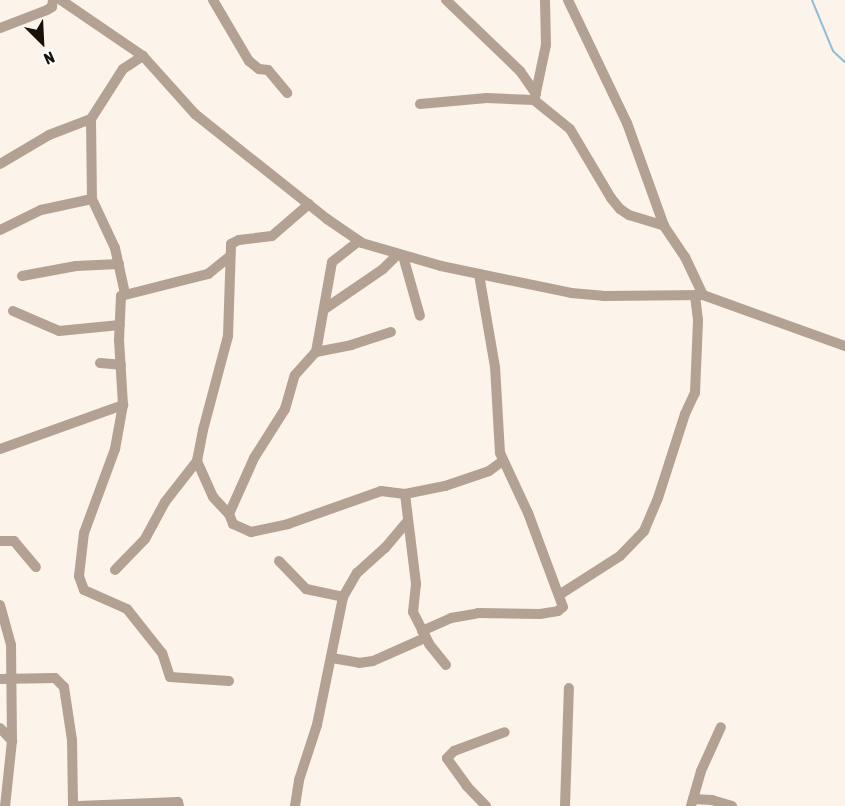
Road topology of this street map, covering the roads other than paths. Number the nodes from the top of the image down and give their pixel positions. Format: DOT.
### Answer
graph roads {
  1 [pos="53,0"];
  2 [pos="61,0"];
  3 [pos="213,0"];
  4 [pos="446,0"];
  5 [pos="545,0"];
  6 [pos="568,0"];
  7 [pos="72,3"];
  8 [pos="0,28"];
  9 [pos="143,56"];
  10 [pos="287,93"];
  11 [pos="535,97"];
  12 [pos="420,104"];
  13 [pos="91,119"];
  14 [pos="0,164"];
  15 [pos="92,199"];
  16 [pos="309,204"];
  17 [pos="664,226"];
  18 [pos="0,230"];
  19 [pos="359,241"];
  20 [pos="400,255"];
  21 [pos="230,256"];
  22 [pos="119,264"];
  23 [pos="479,274"];
  24 [pos="22,276"];
  25 [pos="125,294"];
  26 [pos="699,295"];
  27 [pos="326,308"];
  28 [pos="13,311"];
  29 [pos="420,316"];
  30 [pos="120,325"];
  31 [pos="391,332"];
  32 [pos="845,346"];
  33 [pos="316,352"];
  34 [pos="100,363"];
  35 [pos="121,365"];
  36 [pos="123,405"];
  37 [pos="0,449"];
  38 [pos="197,461"];
  39 [pos="503,461"];
  40 [pos="405,494"];
  41 [pos="229,514"];
  42 [pos="407,522"];
  43 [pos="0,541"];
  44 [pos="279,561"];
  45 [pos="36,567"];
  46 [pos="115,570"];
  47 [pos="559,595"];
  48 [pos="343,597"];
  49 [pos="0,605"];
  50 [pos="424,635"];
  51 [pos="332,658"];
  52 [pos="446,665"];
  53 [pos="6,679"];
  54 [pos="229,681"];
  55 [pos="569,688"];
  56 [pos="721,727"];
  57 [pos="0,728"];
  58 [pos="505,732"];
  59 [pos="12,741"];
  60 [pos="692,802"];
  61 [pos="4,806"];
  62 [pos="73,806"];
  63 [pos="80,806"];
  64 [pos="179,806"];
  65 [pos="295,806"];
  66 [pos="486,806"];
  67 [pos="565,806"];
  68 [pos="732,806"];
  1 -- 8 [label="street"];
  2 -- 7 [label="street"];
  3 -- 10 [label="street"];
  4 -- 11 [label="street"];
  5 -- 11 [label="street"];
  6 -- 17 [label="street"];
  7 -- 9 [label="street"];
  9 -- 13 [label="street"];
  9 -- 16 [label="street"];
  11 -- 12 [label="street"];
  11 -- 17 [label="street"];
  13 -- 14 [label="street"];
  13 -- 15 [label="street"];
  15 -- 18 [label="street"];
  15 -- 22 [label="street"];
  16 -- 19 [label="street"];
  16 -- 21 [label="street"];
  17 -- 26 [label="street"];
  19 -- 20 [label="street"];
  19 -- 27 [label="street"];
  20 -- 23 [label="street"];
  20 -- 27 [label="street"];
  20 -- 29 [label="street"];
  21 -- 25 [label="street"];
  21 -- 38 [label="street"];
  22 -- 24 [label="street"];
  22 -- 25 [label="street"];
  23 -- 26 [label="street"];
  23 -- 39 [label="street"];
  25 -- 30 [label="street"];
  26 -- 32 [label="street"];
  26 -- 47 [label="street"];
  27 -- 33 [label="street"];
  28 -- 30 [label="street"];
  30 -- 35 [label="street"];
  31 -- 33 [label="street"];
  33 -- 41 [label="street"];
  34 -- 35 [label="street"];
  35 -- 36 [label="street"];
  36 -- 37 [label="street"];
  36 -- 54 [label="street"];
  38 -- 41 [label="street"];
  38 -- 46 [label="street"];
  39 -- 40 [label="street"];
  39 -- 47 [label="street"];
  40 -- 41 [label="street"];
  40 -- 42 [label="street"];
  42 -- 48 [label="street"];
  42 -- 50 [label="street"];
  43 -- 45 [label="street"];
  44 -- 48 [label="street"];
  47 -- 50 [label="street"];
  48 -- 51 [label="street"];
  49 -- 53 [label="street"];
  50 -- 51 [label="street"];
  50 -- 52 [label="street"];
  51 -- 65 [label="street"];
  53 -- 59 [label="street"];
  53 -- 62 [label="street"];
  55 -- 67 [label="street"];
  56 -- 60 [label="street"];
  57 -- 59 [label="street"];
  58 -- 66 [label="street"];
  59 -- 61 [label="street"];
  60 -- 68 [label="street"];
  63 -- 64 [label="street"];
}
